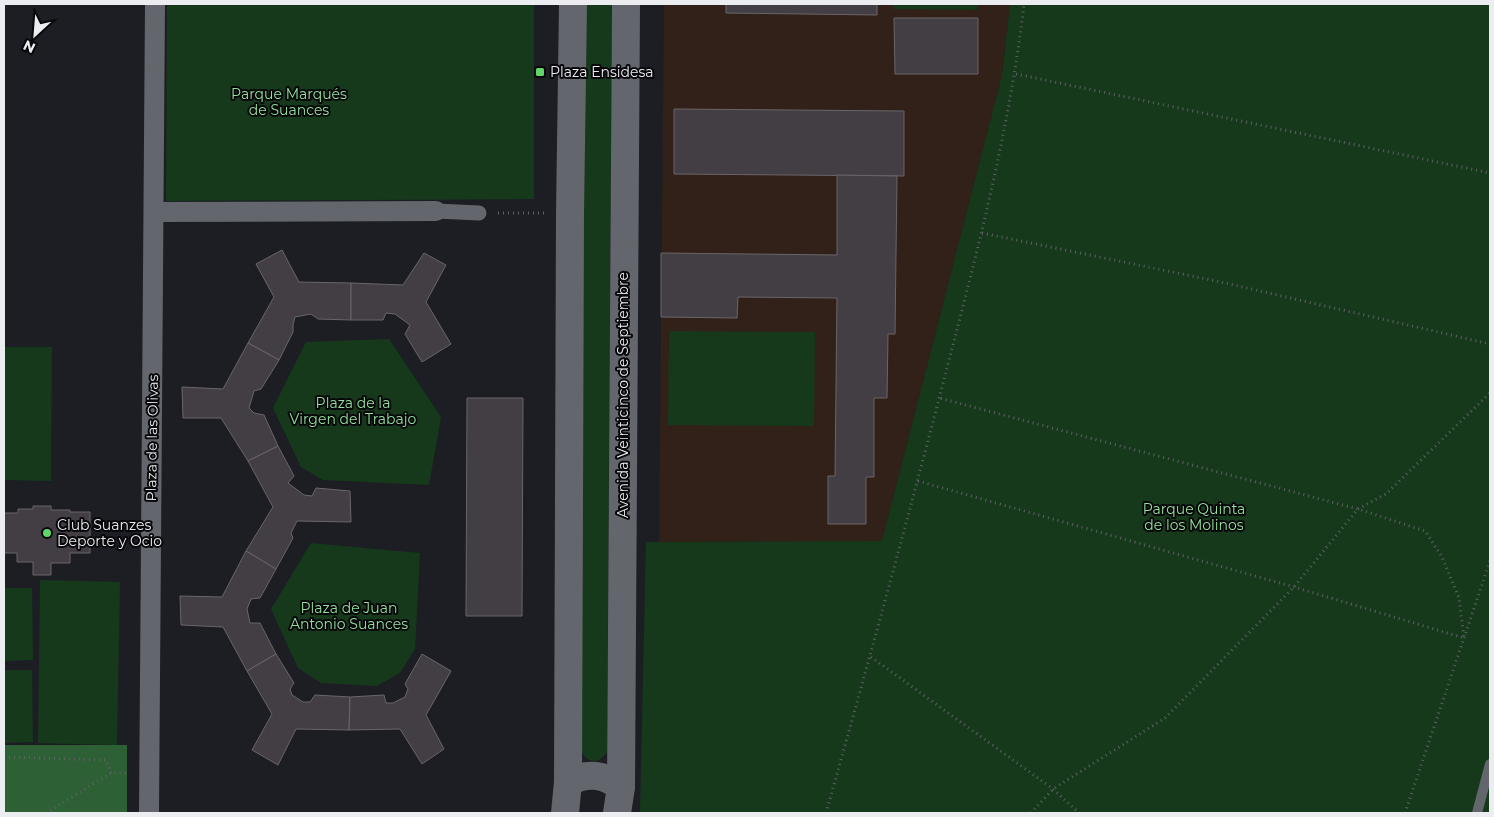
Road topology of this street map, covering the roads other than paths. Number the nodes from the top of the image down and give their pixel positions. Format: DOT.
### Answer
graph roads {
  1 [pos="155,4"];
  2 [pos="573,4"];
  3 [pos="626,4"];
  4 [pos="436,211"];
  5 [pos="154,212"];
  6 [pos="479,213"];
  7 [pos="1490,764"];
  8 [pos="568,782"];
  9 [pos="621,787"];
  10 [pos="149,813"];
  11 [pos="565,813"];
  12 [pos="617,813"];
  13 [pos="1476,813"];
  1 -- 5 [label="street, Plaza de las Olivas"];
  2 -- 8 [label="main road"];
  3 -- 9 [label="main road, Avenida Veinticinco de Septiembre"];
  4 -- 5 [label="street"];
  4 -- 6 [label="street"];
  5 -- 10 [label="street, Plaza de las Olivas"];
  7 -- 13 [label="lane"];
  8 -- 9 [label="main road"];
  8 -- 11 [label="main road"];
  9 -- 12 [label="main road, Avenida Veinticinco de Septiembre"];
}
